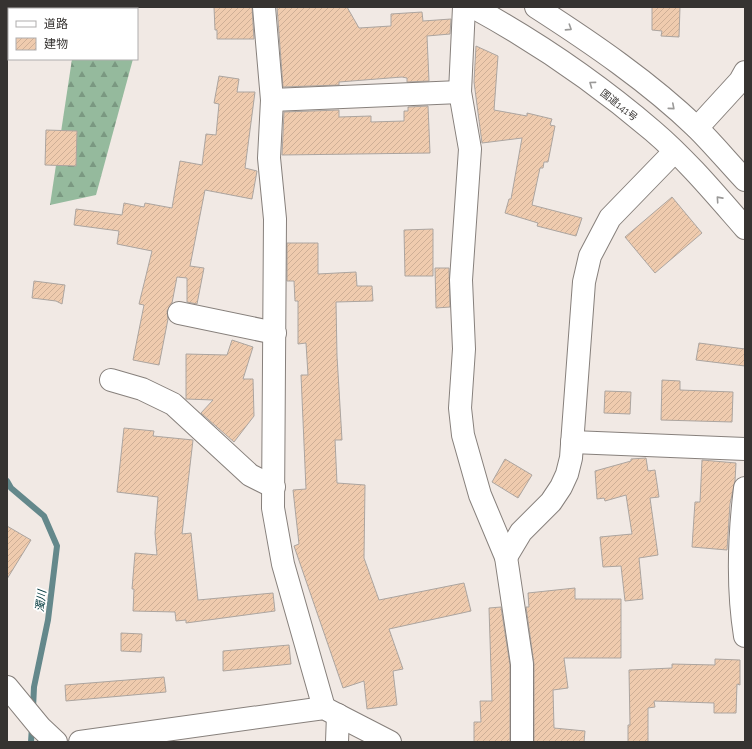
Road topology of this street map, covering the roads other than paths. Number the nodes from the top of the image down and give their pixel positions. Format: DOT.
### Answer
graph roads {
  1 [pos="264,7"];
  2 [pos="464,7"];
  3 [pos="474,7"];
  4 [pos="536,7"];
  5 [pos="745,72"];
  6 [pos="460,92"];
  7 [pos="272,100"];
  8 [pos="697,128"];
  9 [pos="674,152"];
  10 [pos="745,180"];
  11 [pos="745,228"];
  12 [pos="179,313"];
  13 [pos="275,333"];
  14 [pos="111,380"];
  15 [pos="572,442"];
  16 [pos="745,449"];
  17 [pos="274,487"];
  18 [pos="745,488"];
  19 [pos="506,558"];
  20 [pos="745,636"];
  21 [pos="7,687"];
  22 [pos="331,711"];
  23 [pos="56,742"];
  24 [pos="80,742"];
  25 [pos="337,742"];
  26 [pos="390,742"];
  27 [pos="522,742"];
  1 -- 7 [label="main road"];
  2 -- 6 [label="main road"];
  9 -- 3 [label="main road, 国道141号, one-way"];
  4 -- 8 [label="main road, one-way"];
  5 -- 8 [label="main road"];
  6 -- 7 [label="main road"];
  6 -- 19 [label="main road"];
  7 -- 13 [label="main road"];
  8 -- 10 [label="main road"];
  11 -- 9 [label="main road, 国道141号, one-way"];
  9 -- 15 [label="main road"];
  12 -- 13 [label="main road"];
  13 -- 17 [label="main road"];
  14 -- 17 [label="main road"];
  15 -- 16 [label="main road"];
  15 -- 19 [label="main road"];
  17 -- 22 [label="main road"];
  18 -- 20 [label="main road"];
  19 -- 27 [label="main road"];
  21 -- 23 [label="main road"];
  22 -- 24 [label="main road"];
  22 -- 25 [label="main road"];
  22 -- 26 [label="main road"];
}
